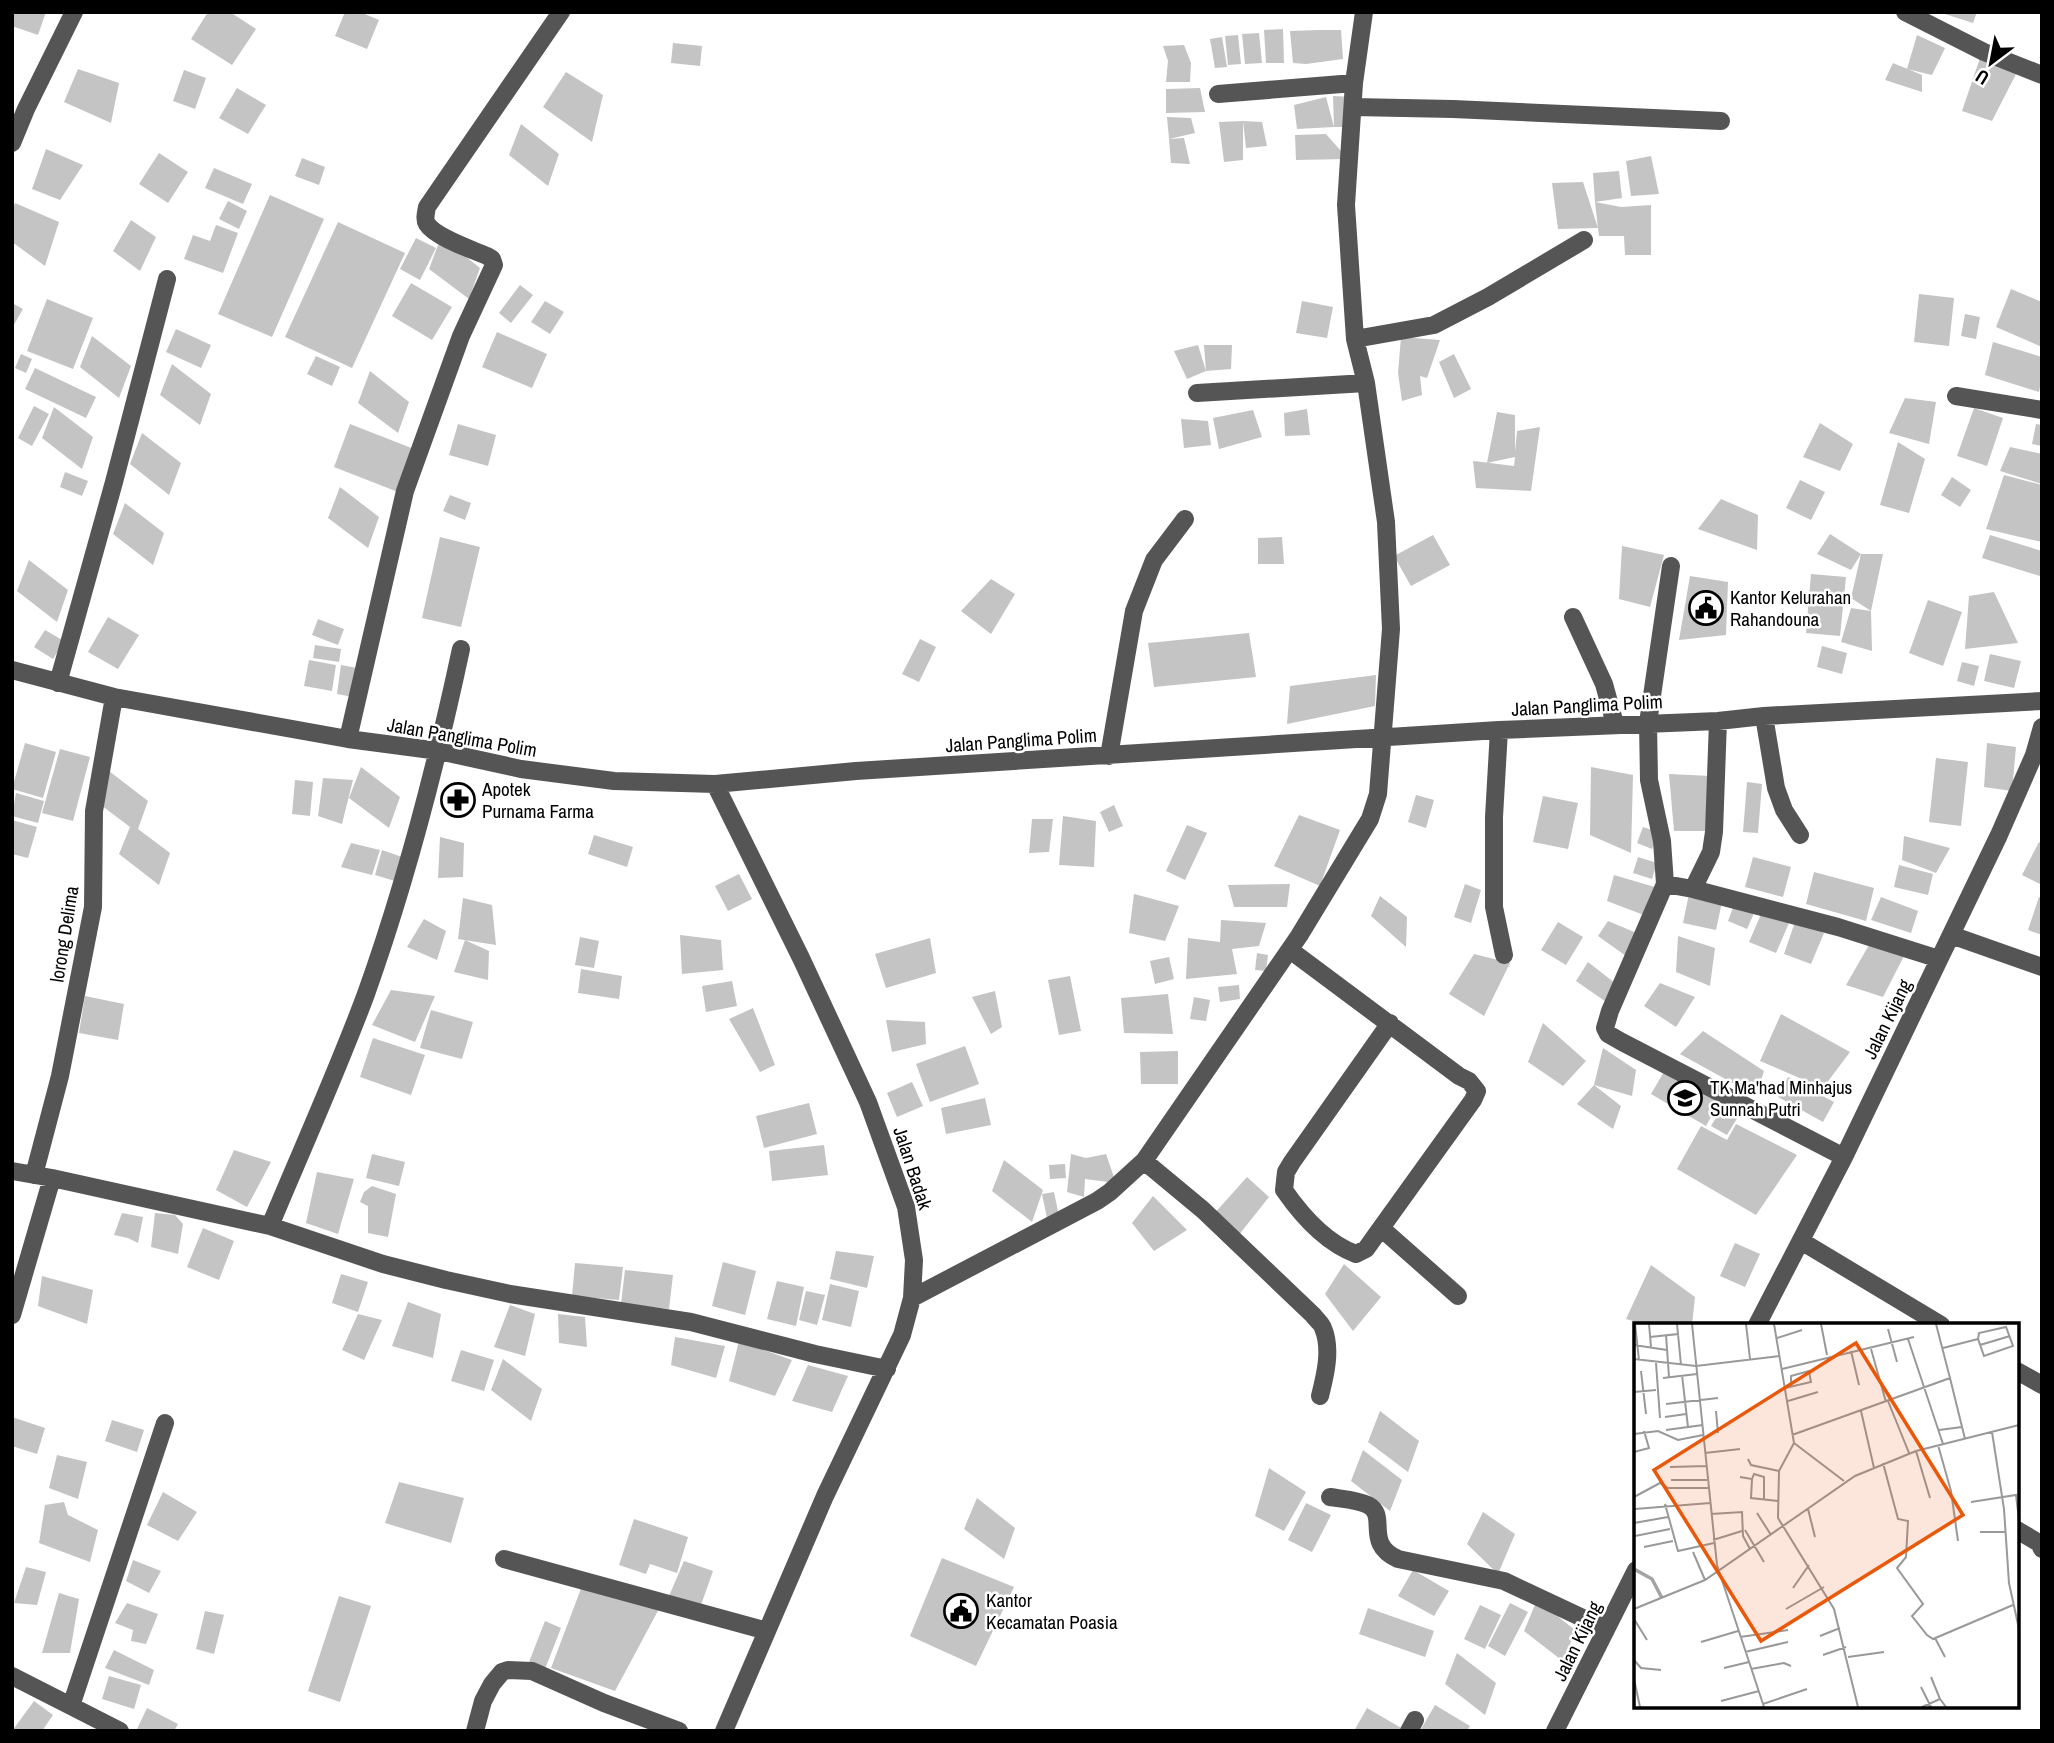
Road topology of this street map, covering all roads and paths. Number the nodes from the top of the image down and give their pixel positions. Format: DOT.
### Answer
graph roads {
  1 [pos="74,12"];
  2 [pos="561,12"];
  3 [pos="1364,12"];
  4 [pos="1905,12"];
  5 [pos="2042,75"];
  6 [pos="1354,83"];
  7 [pos="1218,94"];
  8 [pos="1353,107"];
  9 [pos="1721,121"];
  10 [pos="12,143"];
  11 [pos="1584,240"];
  12 [pos="167,279"];
  13 [pos="1355,339"];
  14 [pos="1366,383"];
  15 [pos="1196,393"];
  16 [pos="1956,396"];
  17 [pos="2042,410"];
  18 [pos="1185,519"];
  19 [pos="1671,566"];
  20 [pos="1573,617"];
  21 [pos="460,649"];
  22 [pos="12,670"];
  23 [pos="58,682"];
  24 [pos="114,697"];
  25 [pos="2042,701"];
  26 [pos="1763,716"];
  27 [pos="1718,721"];
  28 [pos="1648,723"];
  29 [pos="1615,724"];
  30 [pos="2042,727"];
  31 [pos="1499,730"];
  32 [pos="1383,738"];
  33 [pos="348,739"];
  34 [pos="439,751"];
  35 [pos="1109,756"];
  36 [pos="715,784"];
  37 [pos="1800,835"];
  38 [pos="1665,884"];
  39 [pos="1693,889"];
  40 [pos="1951,935"];
  41 [pos="1290,950"];
  42 [pos="1504,955"];
  43 [pos="1939,959"];
  44 [pos="2042,967"];
  45 [pos="1390,1023"];
  46 [pos="1844,1157"];
  47 [pos="1144,1161"];
  48 [pos="12,1171"];
  49 [pos="43,1177"];
  50 [pos="270,1226"];
  51 [pos="1381,1227"];
  52 [pos="1801,1241"];
  53 [pos="1458,1296"];
  54 [pos="912,1298"];
  55 [pos="12,1315"];
  56 [pos="1758,1323"];
  57 [pos="1938,1323"];
  58 [pos="887,1369"];
  59 [pos="2019,1372"];
  60 [pos="2042,1385"];
  61 [pos="1320,1396"];
  62 [pos="165,1423"];
  63 [pos="1330,1497"];
  64 [pos="2019,1531"];
  65 [pos="2042,1549"];
  66 [pos="504,1559"];
  67 [pos="1634,1574"];
  68 [pos="1606,1629"];
  69 [pos="766,1631"];
  70 [pos="12,1676"];
  71 [pos="71,1706"];
  72 [pos="671,1730"];
  73 [pos="120,1731"];
  74 [pos="475,1731"];
  75 [pos="724,1731"];
  76 [pos="1555,1731"];
  1 -- 10 [label="street"];
  2 -- 33 [label="street"];
  3 -- 6 [label="street"];
  4 -- 5 [label="street"];
  6 -- 7 [label="street"];
  6 -- 8 [label="street"];
  8 -- 9 [label="street"];
  8 -- 13 [label="street"];
  11 -- 13 [label="street"];
  12 -- 23 [label="street"];
  13 -- 14 [label="street"];
  14 -- 15 [label="street"];
  14 -- 32 [label="street"];
  16 -- 17 [label="street"];
  18 -- 35 [label="street"];
  19 -- 28 [label="street"];
  20 -- 29 [label="street"];
  21 -- 34 [label="street"];
  22 -- 23 [label="street, Jalan Panglima Polim"];
  23 -- 24 [label="street, Jalan Panglima Polim"];
  24 -- 33 [label="street, Jalan Panglima Polim"];
  24 -- 49 [label="street, lorong Delima"];
  25 -- 26 [label="street, Jalan Panglima Polim"];
  26 -- 27 [label="street, Jalan Panglima Polim"];
  26 -- 37 [label="street"];
  27 -- 28 [label="street, Jalan Panglima Polim"];
  27 -- 39 [label="street"];
  28 -- 29 [label="street, Jalan Panglima Polim"];
  28 -- 38 [label="street"];
  29 -- 31 [label="street, Jalan Panglima Polim"];
  30 -- 40 [label="street, Jalan Kijang"];
  31 -- 32 [label="street, Jalan Panglima Polim"];
  31 -- 42 [label="street"];
  32 -- 35 [label="street, Jalan Panglima Polim"];
  32 -- 41 [label="street"];
  33 -- 34 [label="street, Jalan Panglima Polim"];
  34 -- 36 [label="street, Jalan Panglima Polim"];
  34 -- 50 [label="street"];
  35 -- 36 [label="street, Jalan Panglima Polim"];
  36 -- 54 [label="street, Jalan Badak"];
  38 -- 39 [label="street"];
  38 -- 46 [label="street"];
  39 -- 43 [label="street"];
  40 -- 43 [label="street, Jalan Kijang"];
  40 -- 44 [label="street"];
  41 -- 45 [label="street"];
  41 -- 47 [label="street"];
  43 -- 46 [label="street, Jalan Kijang"];
  45 -- 51 [label="street"];
  45 -- 51 [label="street"];
  46 -- 52 [label="street, Jalan Kijang"];
  47 -- 54 [label="street"];
  47 -- 61 [label="street"];
  48 -- 49 [label="street"];
  49 -- 50 [label="street"];
  49 -- 55 [label="street, lorong Delima"];
  50 -- 58 [label="street"];
  51 -- 53 [label="street"];
  52 -- 56 [label="street, Jalan Kijang"];
  52 -- 57 [label="street"];
  54 -- 58 [label="street, Jalan Badak"];
  58 -- 69 [label="street, Jalan Badak"];
  59 -- 60 [label="street"];
  62 -- 71 [label="street"];
  63 -- 68 [label="street"];
  64 -- 65 [label="street"];
  66 -- 69 [label="street"];
  67 -- 68 [label="street, Jalan Kijang"];
  68 -- 76 [label="street, Jalan Kijang"];
  69 -- 75 [label="street, Jalan Badak"];
  70 -- 71 [label="street"];
  71 -- 73 [label="street"];
  72 -- 74 [label="street"];
}
